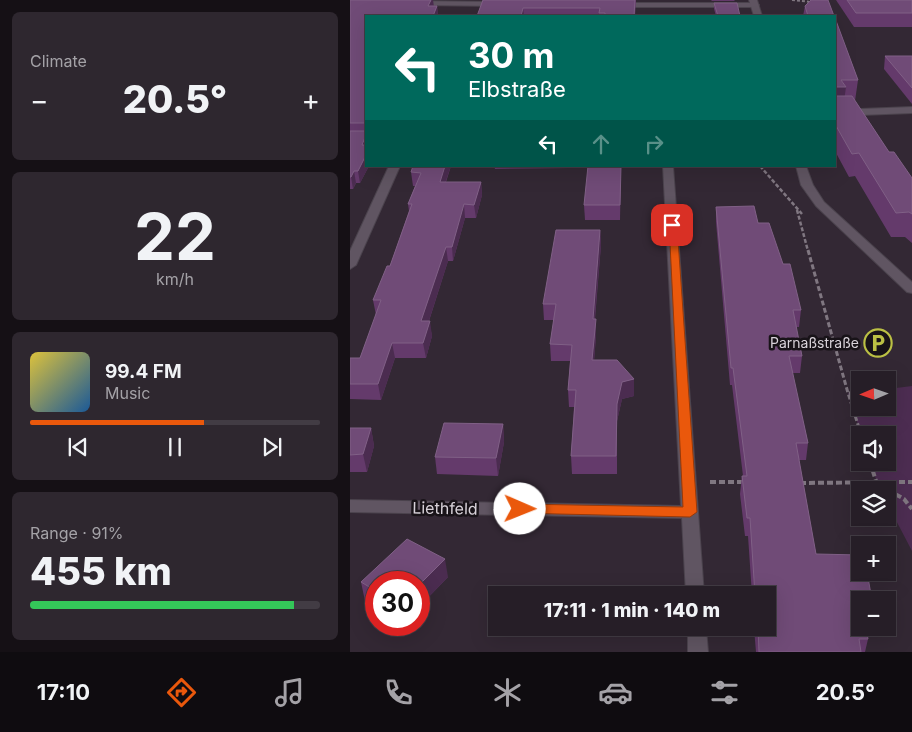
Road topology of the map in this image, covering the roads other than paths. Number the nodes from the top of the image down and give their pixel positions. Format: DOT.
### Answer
graph roads {
  1 [pos="407,3"];
  2 [pos="754,3"];
  3 [pos="512,4"];
  4 [pos="609,4"];
  5 [pos="464,5"];
  6 [pos="758,15"];
  7 [pos="912,110"];
  8 [pos="836,113"];
  9 [pos="395,167"];
  10 [pos="668,167"];
  11 [pos="801,167"];
  12 [pos="350,266"];
  13 [pos="912,289"];
  14 [pos="350,506"];
  15 [pos="690,512"];
  16 [pos="694,586"];
  17 [pos="697,636"];
  18 [pos="698,652"];
  1 -- 5 [label="street"];
  2 -- 4 [label="street"];
  2 -- 6 [label="street"];
  3 -- 5 [label="street"];
  7 -- 8 [label="street"];
  9 -- 12 [label="street"];
  10 -- 15 [label="street"];
  11 -- 13 [label="street"];
  14 -- 15 [label="street, Liethfeld"];
  15 -- 16 [label="street"];
  17 -- 18 [label="street"];
}
